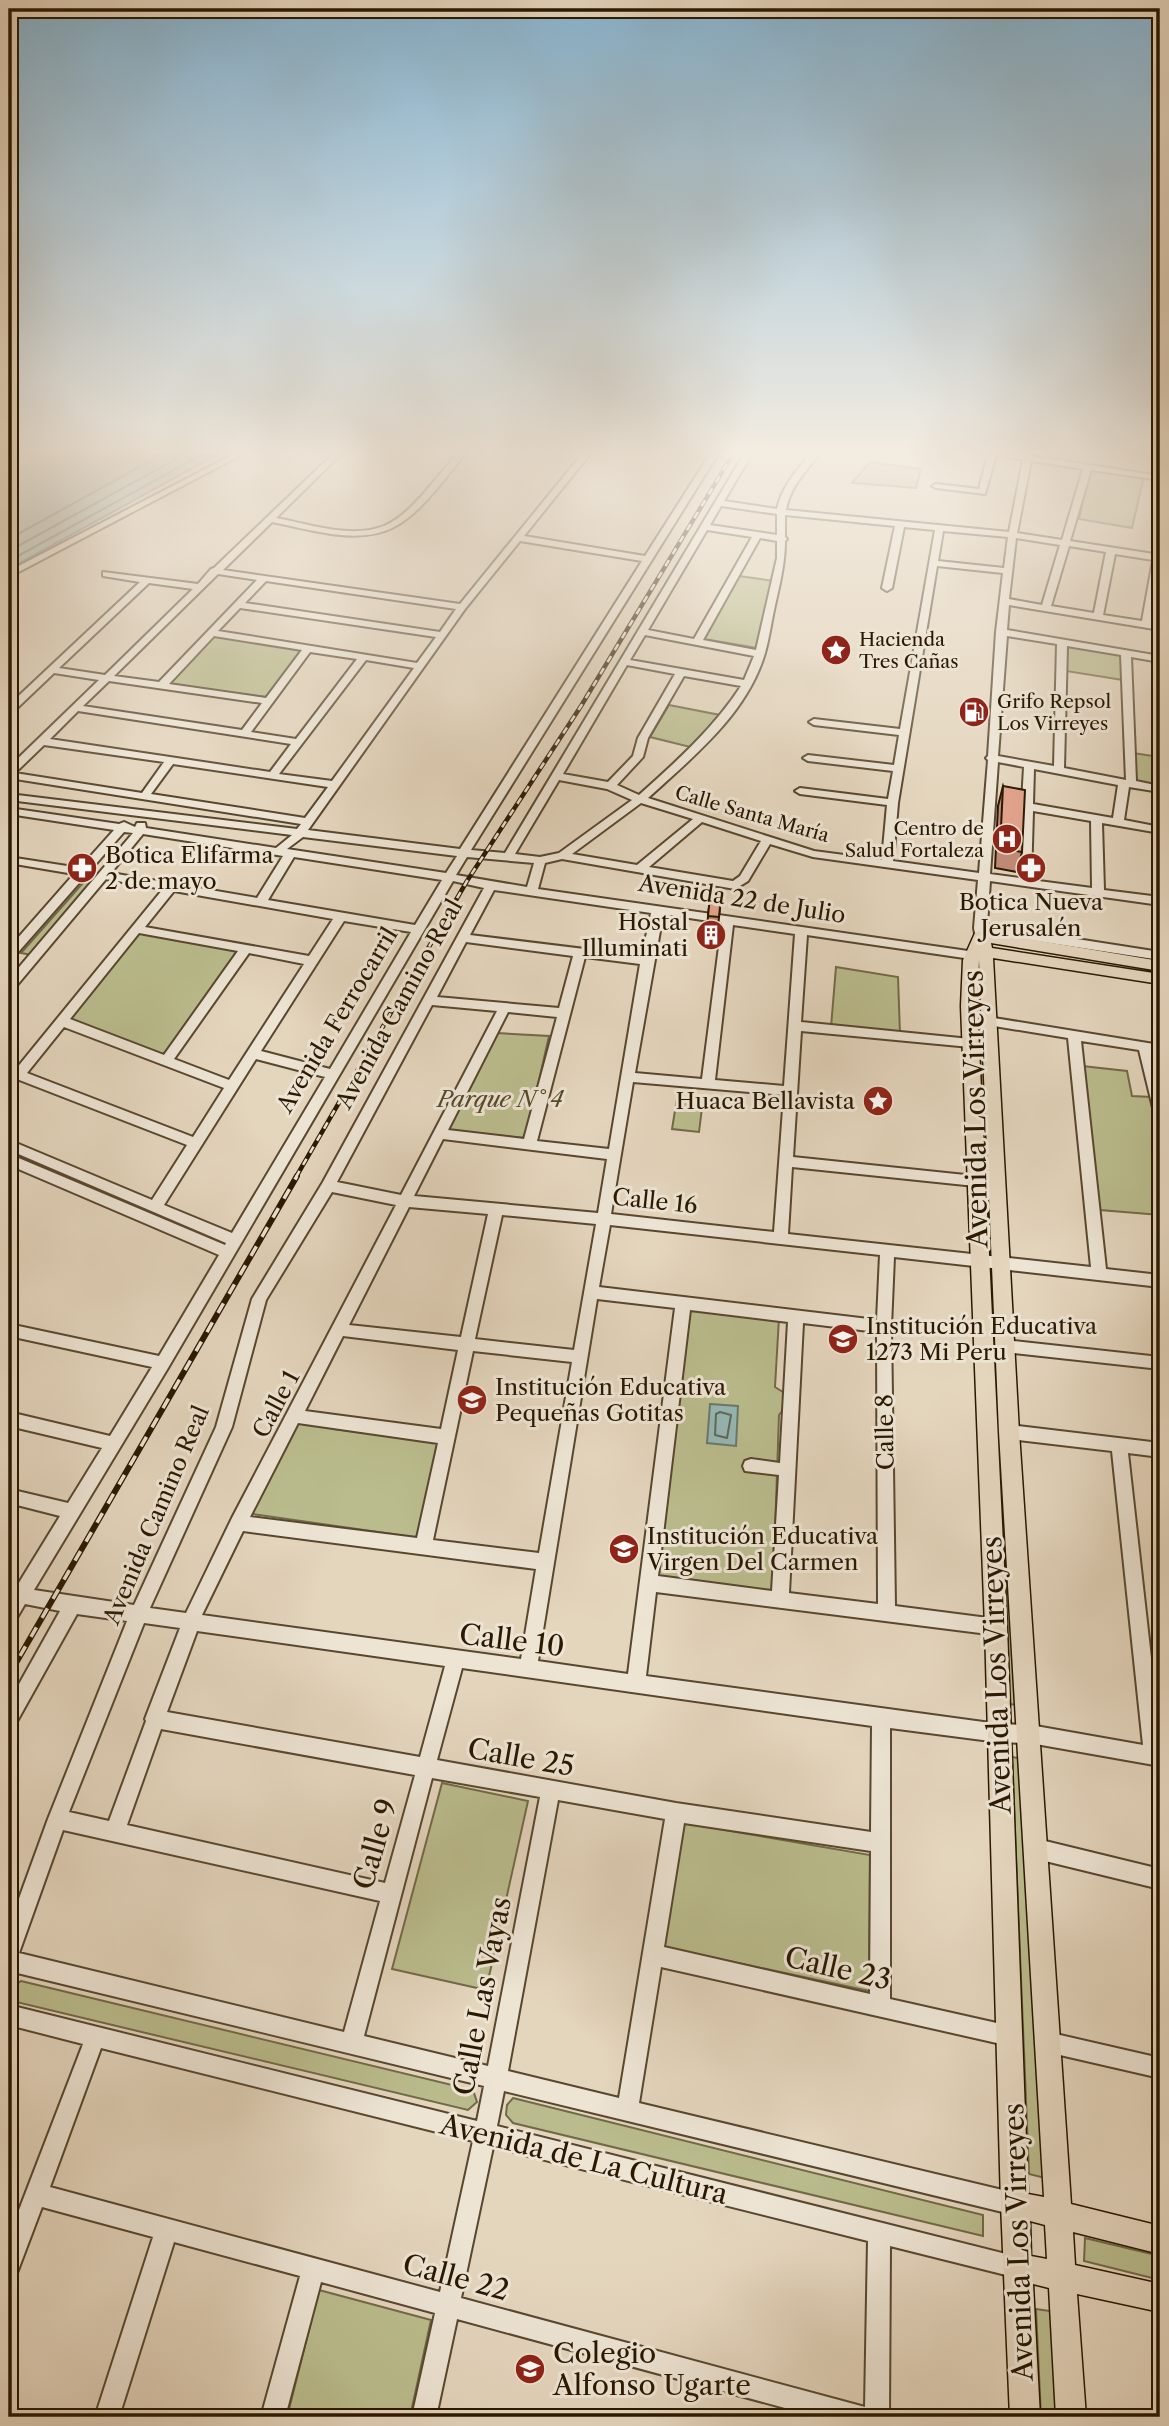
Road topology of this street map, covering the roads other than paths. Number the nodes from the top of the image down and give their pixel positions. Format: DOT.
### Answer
graph roads {
  1 [pos="218,567"];
  2 [pos="494,567"];
  3 [pos="641,567"];
  4 [pos="680,567"];
  5 [pos="739,567"];
  6 [pos="779,567"];
  7 [pos="891,567"];
  8 [pos="933,567"];
  9 [pos="973,567"];
  10 [pos="1009,567"];
  11 [pos="1059,567"];
  12 [pos="1108,567"];
  13 [pos="1157,567"];
  14 [pos="214,571"];
  15 [pos="1008,571"];
  16 [pos="106,574"];
  17 [pos="264,578"];
  18 [pos="147,580"];
  19 [pos="198,587"];
  20 [pos="887,588"];
  21 [pos="1004,601"];
  22 [pos="238,606"];
  23 [pos="462,607"];
  24 [pos="1046,608"];
  25 [pos="1098,617"];
  26 [pos="1146,625"];
  27 [pos="1160,627"];
  28 [pos="642,632"];
  29 [pos="1002,632"];
  30 [pos="211,633"];
  31 [pos="443,635"];
  32 [pos="697,642"];
  33 [pos="1062,642"];
  34 [pos="309,647"];
  35 [pos="1126,653"];
  36 [pos="760,654"];
  37 [pos="364,657"];
  38 [pos="1160,659"];
  39 [pos="624,662"];
  40 [pos="420,666"];
  41 [pos="52,670"];
  42 [pos="681,672"];
  43 [pos="106,677"];
  44 [pos="747,684"];
  45 [pos="162,685"];
  46 [pos="269,701"];
  47 [pos="75,708"];
  48 [pos="9,710"];
  49 [pos="814,722"];
  50 [pos="906,733"];
  51 [pos="244,734"];
  52 [pos="41,741"];
  53 [pos="298,742"];
  54 [pos="808,758"];
  55 [pos="991,758"];
  56 [pos="170,761"];
  57 [pos="1028,765"];
  58 [pos="899,769"];
  59 [pos="1059,771"];
  60 [pos="9,774"];
  61 [pos="272,776"];
  62 [pos="555,776"];
  63 [pos="1128,783"];
  64 [pos="335,785"];
  65 [pos="610,786"];
  66 [pos="1160,789"];
  67 [pos="800,791"];
  68 [pos="9,797"];
  69 [pos="145,797"];
  70 [pos="640,799"];
  71 [pos="989,799"];
  72 [pos="893,803"];
  73 [pos="1027,806"];
  74 [pos="9,811"];
  75 [pos="143,814"];
  76 [pos="701,818"];
  77 [pos="1096,818"];
  78 [pos="308,822"];
  79 [pos="1118,822"];
  80 [pos="118,828"];
  81 [pos="1160,830"];
  82 [pos="140,831"];
  83 [pos="299,835"];
  84 [pos="768,839"];
  85 [pos="277,852"];
  86 [pos="464,853"];
  87 [pos="290,854"];
  88 [pos="562,856"];
  89 [pos="508,857"];
  90 [pos="540,860"];
  91 [pos="15,861"];
  92 [pos="887,864"];
  93 [pos="638,870"];
  94 [pos="83,872"];
  95 [pos="9,874"];
  96 [pos="105,875"];
  97 [pos="985,876"];
  98 [pos="449,877"];
  99 [pos="1025,881"];
  100 [pos="172,885"];
  101 [pos="491,887"];
  102 [pos="531,892"];
  103 [pos="1098,893"];
  104 [pos="261,901"];
  105 [pos="1160,901"];
  106 [pos="659,909"];
  107 [pos="341,916"];
  108 [pos="729,920"];
  109 [pos="137,929"];
  110 [pos="419,930"];
  111 [pos="801,931"];
  112 [pos="463,938"];
  113 [pos="979,943"];
  114 [pos="246,948"];
  115 [pos="580,952"];
  116 [pos="9,956"];
  117 [pos="1160,956"];
  118 [pos="312,961"];
  119 [pos="647,961"];
  120 [pos="30,962"];
  121 [pos="1160,966"];
  122 [pos="1160,979"];
  123 [pos="9,987"];
  124 [pos="429,1001"];
  125 [pos="504,1009"];
  126 [pos="563,1013"];
  127 [pos="62,1021"];
  128 [pos="988,1021"];
  129 [pos="794,1026"];
  130 [pos="1074,1034"];
  131 [pos="970,1043"];
  132 [pos="1145,1047"];
  133 [pos="1160,1049"];
  134 [pos="253,1054"];
  135 [pos="166,1061"];
  136 [pos="14,1072"];
  137 [pos="333,1074"];
  138 [pos="628,1076"];
  139 [pos="708,1084"];
  140 [pos="232,1086"];
  141 [pos="789,1091"];
  142 [pos="1160,1108"];
  143 [pos="439,1134"];
  144 [pos="195,1143"];
  145 [pos="529,1144"];
  146 [pos="9,1145"];
  147 [pos="614,1155"];
  148 [pos="9,1159"];
  149 [pos="786,1161"];
  150 [pos="975,1181"];
  151 [pos="328,1186"];
  152 [pos="405,1201"];
  153 [pos="155,1206"];
  154 [pos="496,1209"];
  155 [pos="604,1219"];
  156 [pos="781,1238"];
  157 [pos="231,1246"];
  158 [pos="887,1251"];
  159 [pos="978,1260"];
  160 [pos="1000,1263"];
  161 [pos="1099,1274"];
  162 [pos="1160,1282"];
  163 [pos="591,1292"];
  164 [pos="683,1303"];
  165 [pos="796,1316"];
  166 [pos="884,1327"];
  167 [pos="9,1330"];
  168 [pos="340,1330"];
  169 [pos="467,1346"];
  170 [pos="1004,1346"];
  171 [pos="580,1357"];
  172 [pos="163,1363"];
  173 [pos="1160,1363"];
  174 [pos="295,1416"];
  175 [pos="9,1419"];
  176 [pos="1009,1432"];
  177 [pos="447,1437"];
  178 [pos="114,1444"];
  179 [pos="1119,1445"];
  180 [pos="1160,1450"];
  181 [pos="751,1466"];
  182 [pos="776,1469"];
  183 [pos="9,1496"];
  184 [pos="73,1512"];
  185 [pos="238,1524"];
  186 [pos="423,1547"];
  187 [pos="546,1562"];
  188 [pos="648,1583"];
  189 [pos="15,1594"];
  190 [pos="780,1600"];
  191 [pos="73,1605"];
  192 [pos="139,1613"];
  193 [pos="887,1614"];
  194 [pos="9,1615"];
  195 [pos="190,1621"];
  196 [pos="996,1627"];
  197 [pos="455,1660"];
  198 [pos="528,1668"];
  199 [pos="636,1683"];
  200 [pos="881,1718"];
  201 [pos="9,1719"];
  202 [pos="154,1719"];
  203 [pos="998,1733"];
  204 [pos="1030,1734"];
  205 [pos="1156,1756"];
  206 [pos="425,1769"];
  207 [pos="551,1790"];
  208 [pos="676,1812"];
  209 [pos="57,1819"];
  210 [pos="115,1832"];
  211 [pos="880,1843"];
  212 [pos="1037,1849"];
  213 [pos="1160,1879"];
  214 [pos="390,1894"];
  215 [pos="9,1953"];
  216 [pos="653,1955"];
  217 [pos="9,1961"];
  218 [pos="880,2006"];
  219 [pos="9,2015"];
  220 [pos="1010,2036"];
  221 [pos="95,2038"];
  222 [pos="1047,2042"];
  223 [pos="351,2045"];
  224 [pos="1160,2068"];
  225 [pos="494,2080"];
  226 [pos="627,2112"];
  227 [pos="485,2134"];
  228 [pos="36,2194"];
  229 [pos="1015,2204"];
  230 [pos="1058,2215"];
  231 [pos="167,2229"];
  232 [pos="879,2234"];
  233 [pos="1160,2240"];
  234 [pos="9,2264"];
  235 [pos="1018,2267"];
  236 [pos="313,2269"];
  237 [pos="1062,2276"];
  238 [pos="1160,2298"];
  239 [pos="450,2306"];
  240 [pos="107,2417"];
  241 [pos="273,2417"];
  242 [pos="424,2417"];
  243 [pos="861,2417"];
  244 [pos="877,2417"];
  245 [pos="1025,2417"];
  246 [pos="1071,2417"];
  1 -- 14 [label="street"];
  2 -- 23 [label="street"];
  3 -- 86 [label="street, Avenida Ferrocarril"];
  4 -- 28 [label="street"];
  5 -- 32 [label="street"];
  6 -- 36 [label="street"];
  7 -- 20 [label="street"];
  8 -- 50 [label="street"];
  9 -- 15 [label="street"];
  10 -- 15 [label="street, Avenida Los Virreyes"];
  11 -- 24 [label="street"];
  12 -- 25 [label="street"];
  13 -- 26 [label="street"];
  14 -- 17 [label="street"];
  14 -- 19 [label="street"];
  15 -- 21 [label="street, Avenida Los Virreyes"];
  16 -- 18 [label="street"];
  17 -- 22 [label="street"];
  17 -- 23 [label="street"];
  18 -- 19 [label="street"];
  18 -- 41 [label="street"];
  19 -- 43 [label="street"];
  21 -- 24 [label="street"];
  21 -- 29 [label="street, Avenida Los Virreyes"];
  22 -- 30 [label="street"];
  22 -- 31 [label="street"];
  23 -- 31 [label="street"];
  24 -- 25 [label="street"];
  25 -- 26 [label="street"];
  26 -- 27 [label="street"];
  28 -- 32 [label="street"];
  28 -- 39 [label="street"];
  29 -- 33 [label="street"];
  29 -- 55 [label="street, Avenida Los Virreyes"];
  30 -- 34 [label="street"];
  30 -- 45 [label="street"];
  31 -- 40 [label="street"];
  32 -- 36 [label="street"];
  33 -- 35 [label="street"];
  33 -- 59 [label="street"];
  34 -- 37 [label="street"];
  34 -- 46 [label="street"];
  35 -- 38 [label="street"];
  35 -- 63 [label="street"];
  36 -- 44 [label="street"];
  37 -- 40 [label="street"];
  37 -- 53 [label="street"];
  39 -- 42 [label="street"];
  39 -- 62 [label="street"];
  40 -- 64 [label="street"];
  41 -- 43 [label="street"];
  41 -- 48 [label="street"];
  42 -- 44 [label="street"];
  42 -- 65 [label="street"];
  43 -- 45 [label="street"];
  43 -- 47 [label="street"];
  44 -- 70 [label="street"];
  45 -- 46 [label="street"];
  46 -- 51 [label="street"];
  47 -- 51 [label="street"];
  47 -- 52 [label="street"];
  49 -- 50 [label="street"];
  50 -- 58 [label="street"];
  51 -- 53 [label="street"];
  52 -- 56 [label="street"];
  52 -- 60 [label="street"];
  53 -- 61 [label="street"];
  54 -- 58 [label="street"];
  55 -- 57 [label="street"];
  55 -- 71 [label="street, Avenida Los Virreyes"];
  56 -- 61 [label="street"];
  56 -- 69 [label="street"];
  57 -- 59 [label="street"];
  57 -- 73 [label="street"];
  58 -- 72 [label="street"];
  59 -- 63 [label="street"];
  60 -- 69 [label="street"];
  61 -- 64 [label="street"];
  62 -- 65 [label="street, Calle Santa María"];
  62 -- 89 [label="street"];
  63 -- 66 [label="street"];
  63 -- 79 [label="street"];
  64 -- 78 [label="street"];
  65 -- 70 [label="street, Calle Santa María"];
  67 -- 72 [label="street"];
  68 -- 75 [label="street"];
  69 -- 78 [label="street"];
  70 -- 76 [label="street, Calle Santa María"];
  70 -- 88 [label="street"];
  71 -- 73 [label="street"];
  71 -- 97 [label="street, Avenida Los Virreyes"];
  72 -- 92 [label="street"];
  73 -- 77 [label="street"];
  73 -- 99 [label="street"];
  74 -- 80 [label="street, Avenida 22 de Julio"];
  75 -- 80 [label="street"];
  75 -- 82 [label="street"];
  75 -- 83 [label="street"];
  76 -- 84 [label="street, Calle Santa María"];
  76 -- 93 [label="street"];
  77 -- 79 [label="street"];
  77 -- 103 [label="street"];
  78 -- 83 [label="street"];
  79 -- 81 [label="street"];
  80 -- 82 [label="street, Avenida 22 de Julio"];
  80 -- 94 [label="street"];
  82 -- 85 [label="street, Avenida 22 de Julio"];
  82 -- 96 [label="street"];
  83 -- 85 [label="street"];
  83 -- 86 [label="street"];
  84 -- 92 [label="street, Calle Santa María"];
  84 -- 93 [label="street"];
  85 -- 87 [label="street, Avenida 22 de Julio"];
  86 -- 89 [label="street"];
  86 -- 98 [label="street, Avenida Ferrocarril"];
  87 -- 98 [label="street, Avenida 22 de Julio"];
  87 -- 104 [label="street"];
  88 -- 90 [label="street"];
  88 -- 93 [label="street"];
  89 -- 90 [label="street"];
  90 -- 102 [label="street"];
  91 -- 94 [label="street"];
  91 -- 95 [label="street"];
  92 -- 97 [label="street, Calle Santa María"];
  94 -- 116 [label="street"];
  96 -- 100 [label="street"];
  96 -- 120 [label="street"];
  97 -- 99 [label="street, Calle Santa María"];
  97 -- 113 [label="street, Avenida Los Virreyes"];
  98 -- 101 [label="street, Avenida 22 de Julio"];
  98 -- 110 [label="street, Avenida Ferrocarril"];
  99 -- 103 [label="street, Calle Santa María"];
  100 -- 104 [label="street"];
  100 -- 109 [label="street"];
  101 -- 102 [label="street, Avenida 22 de Julio"];
  101 -- 112 [label="street, Avenida Camino Real"];
  102 -- 106 [label="street, Avenida 22 de Julio"];
  103 -- 105 [label="street, Calle Santa María"];
  104 -- 107 [label="street"];
  106 -- 108 [label="street, Avenida 22 de Julio"];
  106 -- 119 [label="street"];
  107 -- 110 [label="street"];
  107 -- 118 [label="street"];
  108 -- 111 [label="street, Avenida 22 de Julio"];
  108 -- 139 [label="street"];
  109 -- 114 [label="street"];
  109 -- 127 [label="street"];
  110 -- 137 [label="street, Avenida Ferrocarril"];
  111 -- 113 [label="street, Avenida 22 de Julio"];
  111 -- 129 [label="street"];
  112 -- 115 [label="street"];
  112 -- 124 [label="street, Avenida Camino Real"];
  113 -- 117 [label="street, Avenida 22 de Julio"];
  113 -- 121 [label="main road"];
  113 -- 122 [label="main road"];
  113 -- 128 [label="main road, Avenida Los Virreyes"];
  113 -- 131 [label="main road, Avenida Los Virreyes"];
  114 -- 118 [label="street"];
  114 -- 135 [label="street"];
  115 -- 119 [label="street"];
  115 -- 126 [label="street"];
  116 -- 120 [label="street"];
  118 -- 134 [label="street"];
  119 -- 138 [label="street"];
  120 -- 123 [label="street"];
  124 -- 125 [label="street"];
  124 -- 151 [label="street, Avenida Camino Real"];
  125 -- 126 [label="street"];
  125 -- 143 [label="street, Calle 1"];
  126 -- 145 [label="street"];
  127 -- 135 [label="street"];
  127 -- 136 [label="street"];
  128 -- 130 [label="street"];
  128 -- 160 [label="main road, Avenida Los Virreyes"];
  129 -- 131 [label="street"];
  129 -- 141 [label="street"];
  130 -- 132 [label="street"];
  130 -- 161 [label="street"];
  131 -- 150 [label="main road, Avenida Los Virreyes"];
  132 -- 133 [label="street"];
  132 -- 142 [label="street"];
  134 -- 137 [label="street"];
  134 -- 140 [label="street"];
  135 -- 140 [label="street"];
  136 -- 144 [label="street"];
  137 -- 157 [label="street, Avenida Ferrocarril"];
  138 -- 139 [label="street"];
  138 -- 147 [label="street"];
  139 -- 141 [label="street"];
  140 -- 144 [label="street"];
  141 -- 149 [label="street"];
  143 -- 145 [label="street"];
  143 -- 152 [label="street, Calle 1"];
  144 -- 153 [label="street"];
  145 -- 147 [label="street"];
  146 -- 153 [label="street"];
  147 -- 155 [label="street"];
  148 -- 157 [label="street"];
  149 -- 150 [label="street"];
  149 -- 156 [label="street"];
  150 -- 159 [label="main road, Avenida Los Virreyes"];
  151 -- 152 [label="street, Calle 16"];
  151 -- 192 [label="street, Avenida Camino Real"];
  152 -- 154 [label="street, Calle 16"];
  152 -- 168 [label="street, Calle 1"];
  153 -- 157 [label="street"];
  154 -- 155 [label="street, Calle 16"];
  154 -- 169 [label="street"];
  155 -- 156 [label="street, Calle 16"];
  155 -- 163 [label="street"];
  156 -- 158 [label="street, Calle 16"];
  157 -- 172 [label="street, Avenida Ferrocarril"];
  158 -- 159 [label="street, Calle 16"];
  158 -- 166 [label="street, Calle 8"];
  159 -- 160 [label="street, Calle 16"];
  159 -- 196 [label="main road, Avenida Los Virreyes"];
  160 -- 161 [label="street, Calle 16"];
  160 -- 170 [label="main road, Avenida Los Virreyes"];
  161 -- 162 [label="street, Calle 16"];
  163 -- 164 [label="street"];
  163 -- 171 [label="street"];
  164 -- 165 [label="street"];
  164 -- 188 [label="street"];
  165 -- 166 [label="street"];
  165 -- 190 [label="street"];
  166 -- 193 [label="street, Calle 8"];
  167 -- 172 [label="street"];
  168 -- 169 [label="street"];
  168 -- 174 [label="street, Calle 1"];
  169 -- 171 [label="street"];
  169 -- 177 [label="street"];
  170 -- 173 [label="street"];
  170 -- 176 [label="main road, Avenida Los Virreyes"];
  171 -- 187 [label="street"];
  172 -- 178 [label="street, Avenida Ferrocarril"];
  174 -- 177 [label="street"];
  174 -- 185 [label="street, Calle 1"];
  175 -- 178 [label="street"];
  176 -- 179 [label="street"];
  176 -- 204 [label="main road, Avenida Los Virreyes"];
  177 -- 186 [label="street"];
  178 -- 184 [label="street, Avenida Ferrocarril"];
  179 -- 180 [label="street"];
  179 -- 205 [label="street"];
  181 -- 182 [label="street"];
  183 -- 184 [label="street"];
  184 -- 189 [label="street, Avenida Ferrocarril"];
  185 -- 186 [label="street"];
  185 -- 195 [label="street, Calle 1"];
  186 -- 187 [label="street"];
  187 -- 198 [label="street"];
  188 -- 190 [label="street"];
  188 -- 199 [label="street"];
  189 -- 191 [label="street, Calle 10"];
  189 -- 194 [label="street, Avenida Ferrocarril"];
  190 -- 193 [label="street"];
  191 -- 192 [label="street, Calle 10"];
  191 -- 201 [label="street"];
  192 -- 195 [label="street, Calle 10"];
  192 -- 209 [label="street, Avenida Camino Real"];
  193 -- 196 [label="street"];
  195 -- 197 [label="street, Calle 10"];
  195 -- 202 [label="street, Calle 1"];
  196 -- 203 [label="main road, Avenida Los Virreyes"];
  197 -- 198 [label="street, Calle 10"];
  197 -- 206 [label="street, Calle 9"];
  198 -- 199 [label="street, Calle 10"];
  199 -- 200 [label="street, Calle 10"];
  200 -- 203 [label="street, Calle 10"];
  200 -- 211 [label="street"];
  202 -- 206 [label="street, Calle 25"];
  202 -- 210 [label="street, Calle 1"];
  203 -- 204 [label="street, Calle 10"];
  203 -- 220 [label="main road, Avenida Los Virreyes"];
  204 -- 205 [label="street, Calle 10"];
  204 -- 212 [label="main road, Avenida Los Virreyes"];
  206 -- 207 [label="street, Calle 25"];
  206 -- 214 [label="street, Calle 9"];
  207 -- 208 [label="street, Calle 25"];
  207 -- 225 [label="street, Calle Las Vayas"];
  208 -- 211 [label="street, Calle 25"];
  208 -- 216 [label="street"];
  209 -- 210 [label="street"];
  209 -- 215 [label="street, Avenida Camino Real"];
  210 -- 214 [label="street"];
  211 -- 218 [label="street"];
  212 -- 213 [label="street"];
  212 -- 222 [label="main road, Avenida Los Virreyes"];
  214 -- 223 [label="street, Calle 9"];
  216 -- 218 [label="street, Calle 23"];
  216 -- 226 [label="street"];
  217 -- 223 [label="street"];
  218 -- 220 [label="street, Calle 23"];
  219 -- 221 [label="street, Avenida de La Cultura"];
  220 -- 229 [label="main road, Avenida Los Virreyes"];
  221 -- 227 [label="street, Avenida de La Cultura"];
  221 -- 228 [label="street"];
  222 -- 224 [label="street"];
  222 -- 230 [label="main road, Avenida Los Virreyes"];
  223 -- 225 [label="street"];
  225 -- 226 [label="street"];
  225 -- 227 [label="street, Calle Las Vayas"];
  226 -- 229 [label="street"];
  227 -- 232 [label="street, Avenida de La Cultura"];
  227 -- 239 [label="street, Calle Las Vayas"];
  228 -- 231 [label="street, Calle 22"];
  228 -- 234 [label="street"];
  229 -- 230 [label="main road"];
  229 -- 235 [label="main road, Avenida Los Virreyes"];
  230 -- 233 [label="main road"];
  230 -- 237 [label="main road, Avenida Los Virreyes"];
  231 -- 236 [label="street, Calle 22"];
  231 -- 240 [label="street"];
  232 -- 235 [label="street, Avenida de La Cultura"];
  232 -- 244 [label="street"];
  235 -- 237 [label="main road, Avenida de La Cultura"];
  235 -- 245 [label="main road, Avenida Los Virreyes"];
  236 -- 239 [label="street, Calle 22"];
  236 -- 241 [label="street"];
  237 -- 238 [label="main road, Avenida de La Cultura"];
  237 -- 246 [label="main road, Avenida Los Virreyes"];
  239 -- 242 [label="street, Calle Las Vayas"];
  239 -- 243 [label="street, Calle 22"];
}
